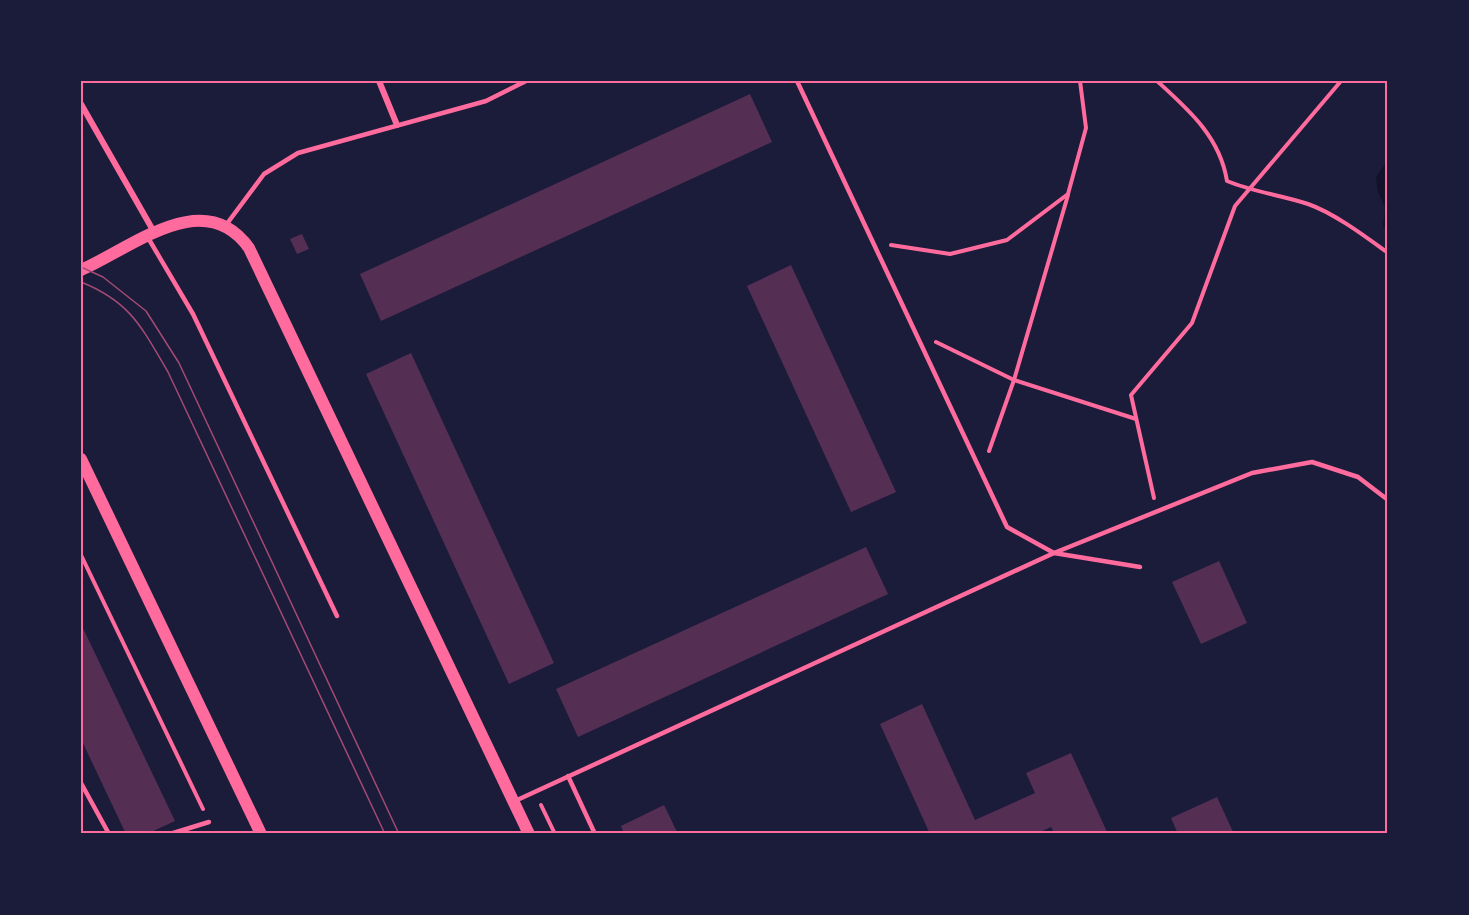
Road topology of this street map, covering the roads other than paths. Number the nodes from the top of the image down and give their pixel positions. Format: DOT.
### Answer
graph roads {
  1 [pos="379,81"];
  2 [pos="526,81"];
  3 [pos="797,81"];
  4 [pos="81,104"];
  5 [pos="397,125"];
  6 [pos="226,225"];
  7 [pos="151,235"];
  8 [pos="81,270"];
  9 [pos="82,465"];
  10 [pos="1388,500"];
  11 [pos="1053,553"];
  12 [pos="1140,567"];
  13 [pos="337,616"];
  14 [pos="568,776"];
  15 [pos="81,783"];
  16 [pos="514,801"];
  17 [pos="209,822"];
  18 [pos="109,834"];
  19 [pos="170,834"];
  20 [pos="261,834"];
  21 [pos="530,834"];
  22 [pos="595,834"];
  1 -- 5 [label="street"];
  2 -- 5 [label="lane"];
  3 -- 11 [label="lane"];
  4 -- 7 [label="street"];
  5 -- 6 [label="lane"];
  6 -- 7 [label="main road"];
  6 -- 16 [label="main road"];
  7 -- 8 [label="main road"];
  7 -- 13 [label="lane"];
  9 -- 20 [label="main road"];
  10 -- 11 [label="lane"];
  11 -- 12 [label="lane"];
  11 -- 14 [label="lane"];
  14 -- 16 [label="lane"];
  14 -- 22 [label="lane"];
  15 -- 18 [label="lane"];
  16 -- 21 [label="main road"];
  17 -- 19 [label="lane"];
}
